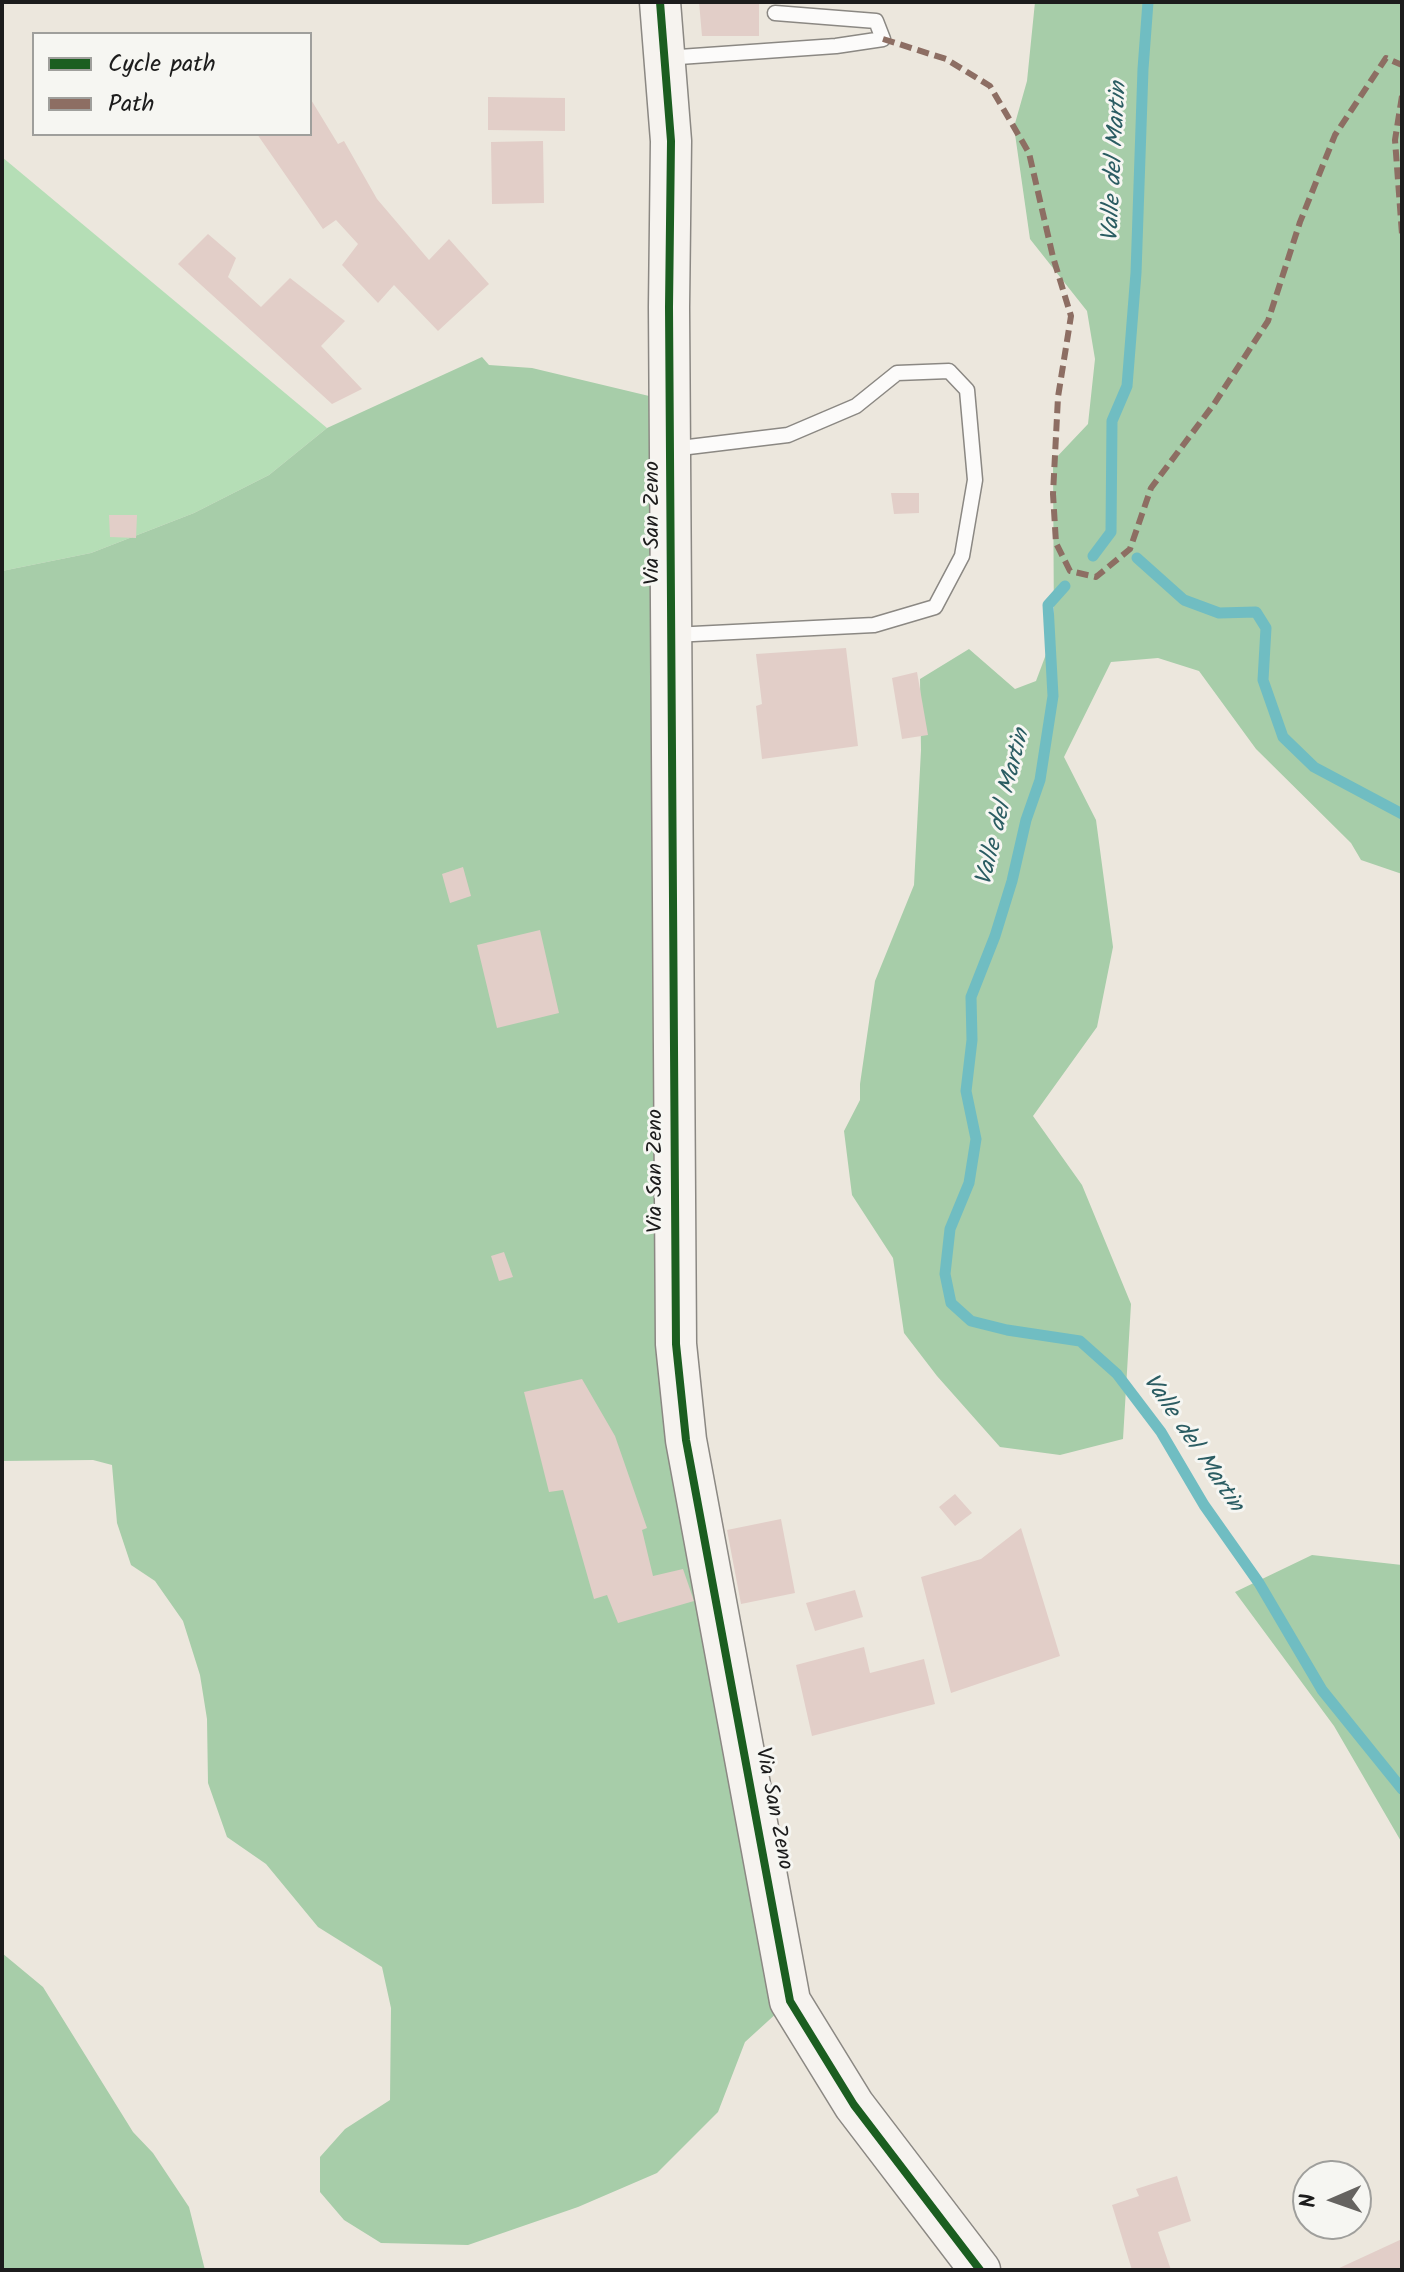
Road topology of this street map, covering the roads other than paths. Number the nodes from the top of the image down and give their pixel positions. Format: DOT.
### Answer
graph roads {
  1 [pos="660,2"];
  2 [pos="775,13"];
  3 [pos="665,58"];
  4 [pos="672,449"];
  5 [pos="671,635"];
  6 [pos="980,2270"];
  1 -- 3 [label="street, Via San Zeno"];
  2 -- 3 [label="lane"];
  3 -- 4 [label="street, Via San Zeno"];
  4 -- 5 [label="street, Via San Zeno"];
  4 -- 5 [label="lane"];
  5 -- 6 [label="street, Via San Zeno"];
}
